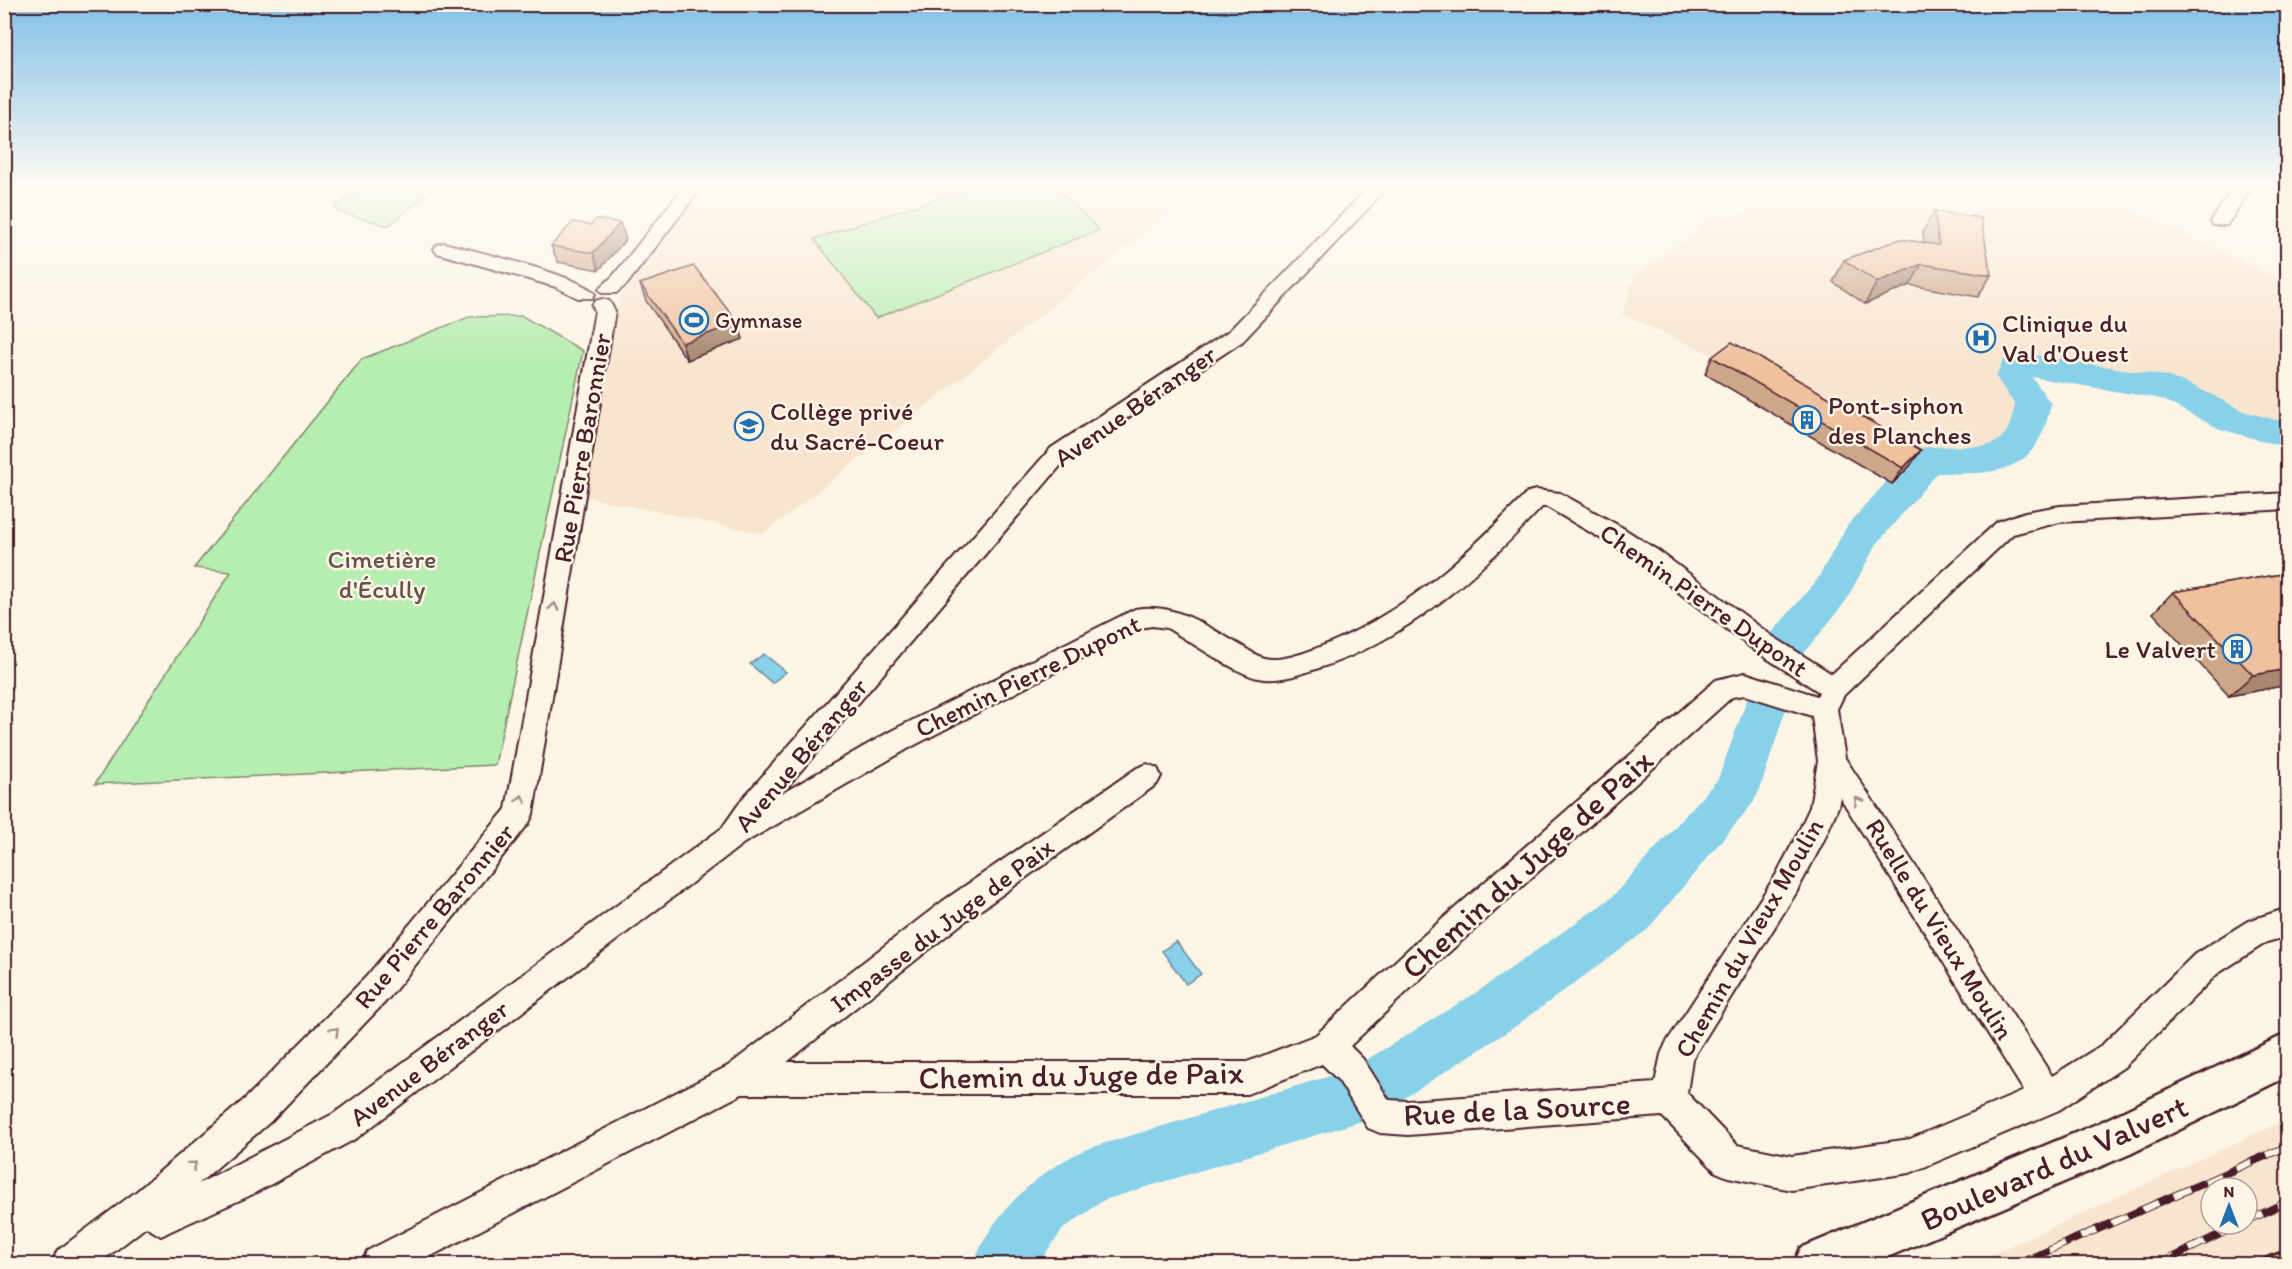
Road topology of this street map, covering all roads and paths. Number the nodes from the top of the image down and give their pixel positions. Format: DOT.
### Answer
graph roads {
  1 [pos="647,246"];
  2 [pos="1322,246"];
  3 [pos="444,249"];
  4 [pos="599,296"];
  5 [pos="2285,503"];
  6 [pos="1819,694"];
  7 [pos="1832,761"];
  8 [pos="1147,776"];
  9 [pos="732,837"];
  10 [pos="2288,922"];
  11 [pos="1327,1046"];
  12 [pos="2288,1053"];
  13 [pos="740,1078"];
  14 [pos="2047,1098"];
  15 [pos="1669,1100"];
  16 [pos="149,1203"];
  17 [pos="70,1264"];
  18 [pos="381,1264"];
  19 [pos="1817,1264"];
  1 -- 4 [label="street"];
  2 -- 9 [label="street, Avenue Béranger"];
  3 -- 4 [label="street"];
  16 -- 4 [label="street, Rue Pierre Baronnier, one-way"];
  5 -- 6 [label="street"];
  6 -- 7 [label="street, Chemin du Vieux Moulin"];
  6 -- 9 [label="street, Chemin Pierre Dupont"];
  6 -- 11 [label="street, Chemin du Juge de Paix"];
  14 -- 7 [label="street, Ruelle du Vieux Moulin, one-way"];
  7 -- 15 [label="street, Chemin du Vieux Moulin"];
  8 -- 13 [label="street, Impasse du Juge de Paix"];
  9 -- 16 [label="street, Avenue Béranger"];
  10 -- 14 [label="street"];
  11 -- 13 [label="street, Chemin du Juge de Paix"];
  11 -- 15 [label="street, Rue de la Source"];
  12 -- 19 [label="main road, Boulevard du Valvert"];
  13 -- 18 [label="street, Chemin du Juge de Paix"];
  14 -- 15 [label="street"];
  16 -- 17 [label="street, Rue Pierre Baronnier"];
}
